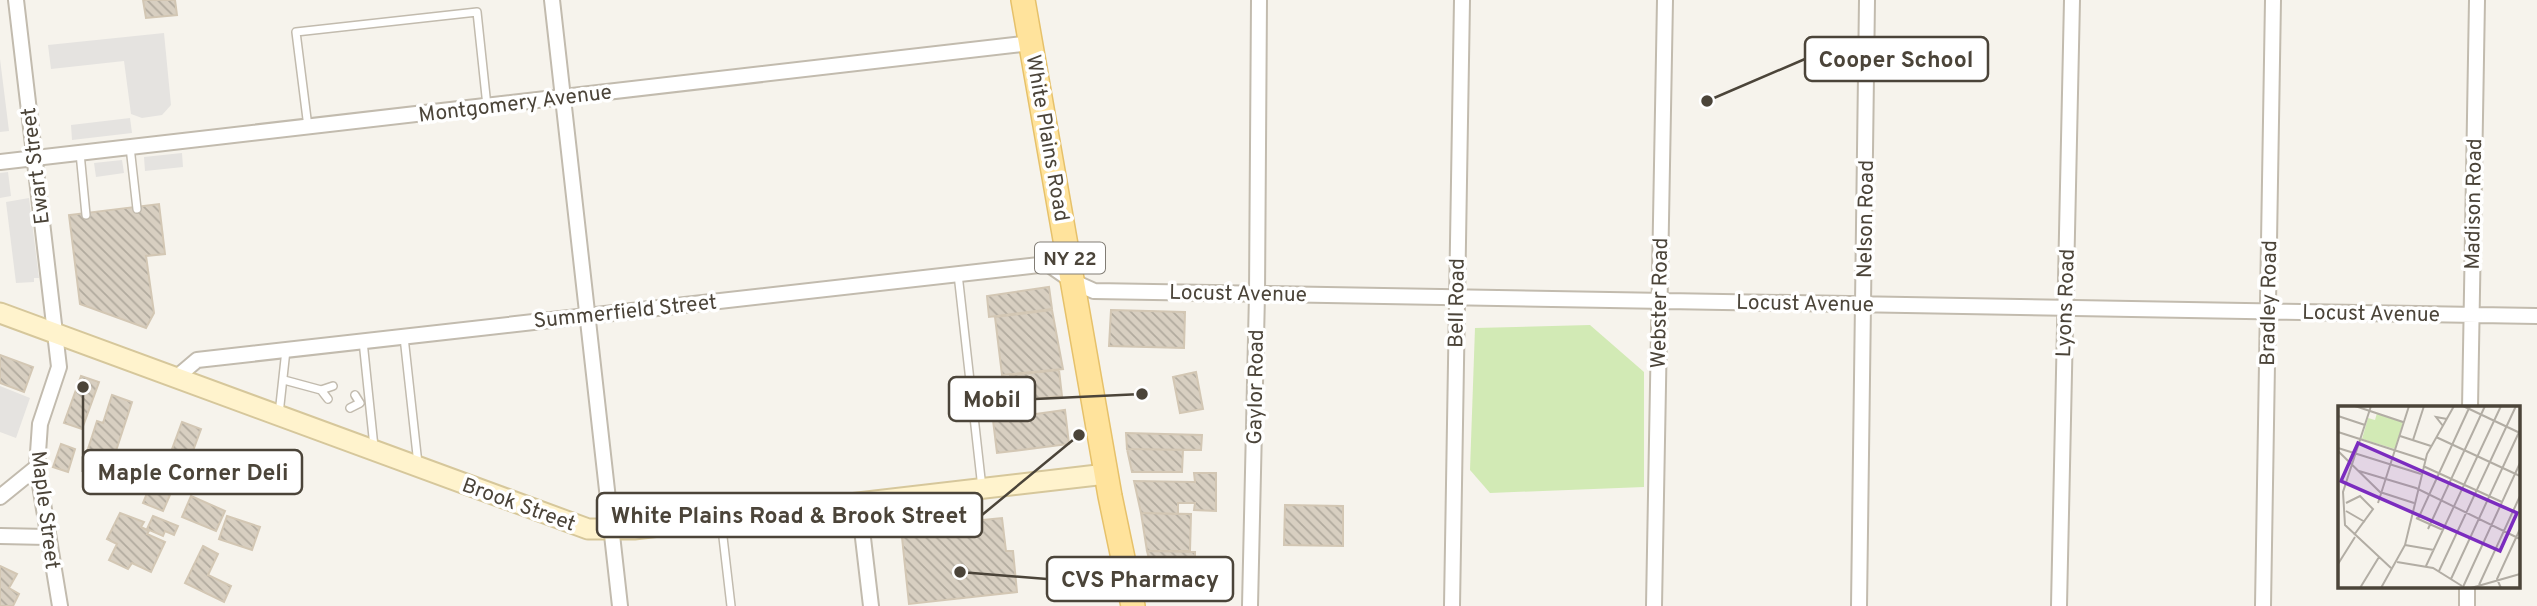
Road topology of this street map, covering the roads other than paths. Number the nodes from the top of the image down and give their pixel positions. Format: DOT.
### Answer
graph roads {
  1 [pos="16,0"];
  2 [pos="552,0"];
  3 [pos="1023,0"];
  4 [pos="1259,0"];
  5 [pos="1462,0"];
  6 [pos="1665,0"];
  7 [pos="1867,0"];
  8 [pos="2072,0"];
  9 [pos="2273,0"];
  10 [pos="2477,0"];
  11 [pos="1031,43"];
  12 [pos="563,98"];
  13 [pos="487,106"];
  14 [pos="308,127"];
  15 [pos="130,148"];
  16 [pos="80,153"];
  17 [pos="35,158"];
  18 [pos="0,162"];
  19 [pos="137,209"];
  20 [pos="86,215"];
  21 [pos="958,274"];
  22 [pos="1074,282"];
  23 [pos="1257,294"];
  24 [pos="1456,297"];
  25 [pos="1659,300"];
  26 [pos="1864,304"];
  27 [pos="2064,306"];
  28 [pos="2268,311"];
  29 [pos="0,313"];
  30 [pos="588,315"];
  31 [pos="2472,315"];
  32 [pos="2537,316"];
  33 [pos="54,333"];
  34 [pos="404,336"];
  35 [pos="363,341"];
  36 [pos="286,350"];
  37 [pos="177,377"];
  38 [pos="284,380"];
  39 [pos="333,386"];
  40 [pos="321,390"];
  41 [pos="355,395"];
  42 [pos="328,399"];
  43 [pos="360,403"];
  44 [pos="371,406"];
  45 [pos="2470,406"];
  46 [pos="350,408"];
  47 [pos="279,415"];
  48 [pos="374,451"];
  49 [pos="37,467"];
  50 [pos="418,467"];
  51 [pos="1106,474"];
  52 [pos="982,489"];
  53 [pos="0,497"];
  54 [pos="859,504"];
  55 [pos="721,519"];
  56 [pos="611,530"];
  57 [pos="0,536"];
  58 [pos="47,537"];
  59 [pos="2467,588"];
  60 [pos="60,606"];
  61 [pos="620,606"];
  62 [pos="730,606"];
  63 [pos="871,606"];
  64 [pos="1133,606"];
  65 [pos="1250,606"];
  66 [pos="1452,606"];
  67 [pos="1654,606"];
  68 [pos="1859,606"];
  69 [pos="2059,606"];
  70 [pos="2263,606"];
  71 [pos="2467,606"];
  1 -- 17 [label="street, Ewart Street"];
  2 -- 12 [label="street"];
  3 -- 11 [label="main road, White Plains Road / NY 22"];
  4 -- 23 [label="street, Gaylor Road"];
  5 -- 24 [label="street, Bell Road"];
  6 -- 25 [label="street, Webster Road"];
  7 -- 26 [label="street, Nelson Road"];
  8 -- 27 [label="street, Lyons Road"];
  9 -- 28 [label="street, Bradley Road"];
  10 -- 31 [label="street, Madison Road"];
  11 -- 12 [label="street, Montgomery Avenue"];
  11 -- 22 [label="main road, White Plains Road / NY 22"];
  12 -- 13 [label="street, Montgomery Avenue"];
  12 -- 30 [label="street"];
  13 -- 14 [label="street, Montgomery Avenue"];
  13 -- 14 [label="lane"];
  14 -- 15 [label="street, Montgomery Avenue"];
  15 -- 16 [label="street, Montgomery Avenue"];
  15 -- 19 [label="lane"];
  16 -- 17 [label="street, Montgomery Avenue"];
  16 -- 20 [label="lane"];
  17 -- 18 [label="street, Montgomery Avenue"];
  17 -- 33 [label="street, Ewart Street"];
  21 -- 22 [label="street, Summerfield Street"];
  21 -- 30 [label="street, Summerfield Street"];
  21 -- 52 [label="lane"];
  22 -- 23 [label="street, Locust Avenue"];
  22 -- 51 [label="main road, White Plains Road / NY 22"];
  23 -- 24 [label="street, Locust Avenue"];
  23 -- 65 [label="street, Gaylor Road"];
  24 -- 25 [label="street, Locust Avenue"];
  24 -- 66 [label="street, Bell Road"];
  25 -- 26 [label="street, Locust Avenue"];
  25 -- 67 [label="street, Webster Road"];
  26 -- 27 [label="street, Locust Avenue"];
  26 -- 68 [label="street, Nelson Road"];
  27 -- 28 [label="street, Locust Avenue"];
  27 -- 69 [label="street, Lyons Road"];
  28 -- 31 [label="street, Locust Avenue"];
  28 -- 70 [label="street, Bradley Road"];
  29 -- 33 [label="street, Brook Street"];
  30 -- 34 [label="street, Summerfield Street"];
  30 -- 56 [label="street"];
  31 -- 32 [label="street, Locust Avenue"];
  31 -- 45 [label="street, Madison Road"];
  33 -- 37 [label="street, Brook Street"];
  33 -- 49 [label="street, Maple Street"];
  34 -- 35 [label="street, Summerfield Street"];
  34 -- 50 [label="lane"];
  35 -- 36 [label="street, Summerfield Street"];
  35 -- 44 [label="lane"];
  36 -- 37 [label="street, Summerfield Street"];
  36 -- 38 [label="lane"];
  37 -- 47 [label="street, Brook Street"];
  38 -- 40 [label="lane"];
  38 -- 47 [label="lane"];
  39 -- 40 [label="lane"];
  40 -- 42 [label="lane"];
  41 -- 43 [label="lane"];
  43 -- 44 [label="lane"];
  43 -- 46 [label="lane"];
  44 -- 48 [label="lane"];
  47 -- 48 [label="street, Brook Street"];
  48 -- 50 [label="street, Brook Street"];
  49 -- 53 [label="street"];
  49 -- 58 [label="street, Maple Street"];
  50 -- 56 [label="street, Brook Street"];
  51 -- 52 [label="street, Brook Street"];
  51 -- 64 [label="main road, White Plains Road / NY 22"];
  52 -- 54 [label="street, Brook Street"];
  54 -- 55 [label="street, Brook Street"];
  54 -- 63 [label="street"];
  55 -- 56 [label="street, Brook Street"];
  55 -- 62 [label="lane"];
  56 -- 61 [label="street"];
  57 -- 58 [label="street"];
  58 -- 60 [label="street, Maple Street"];
  59 -- 71 [label="street"];
}
